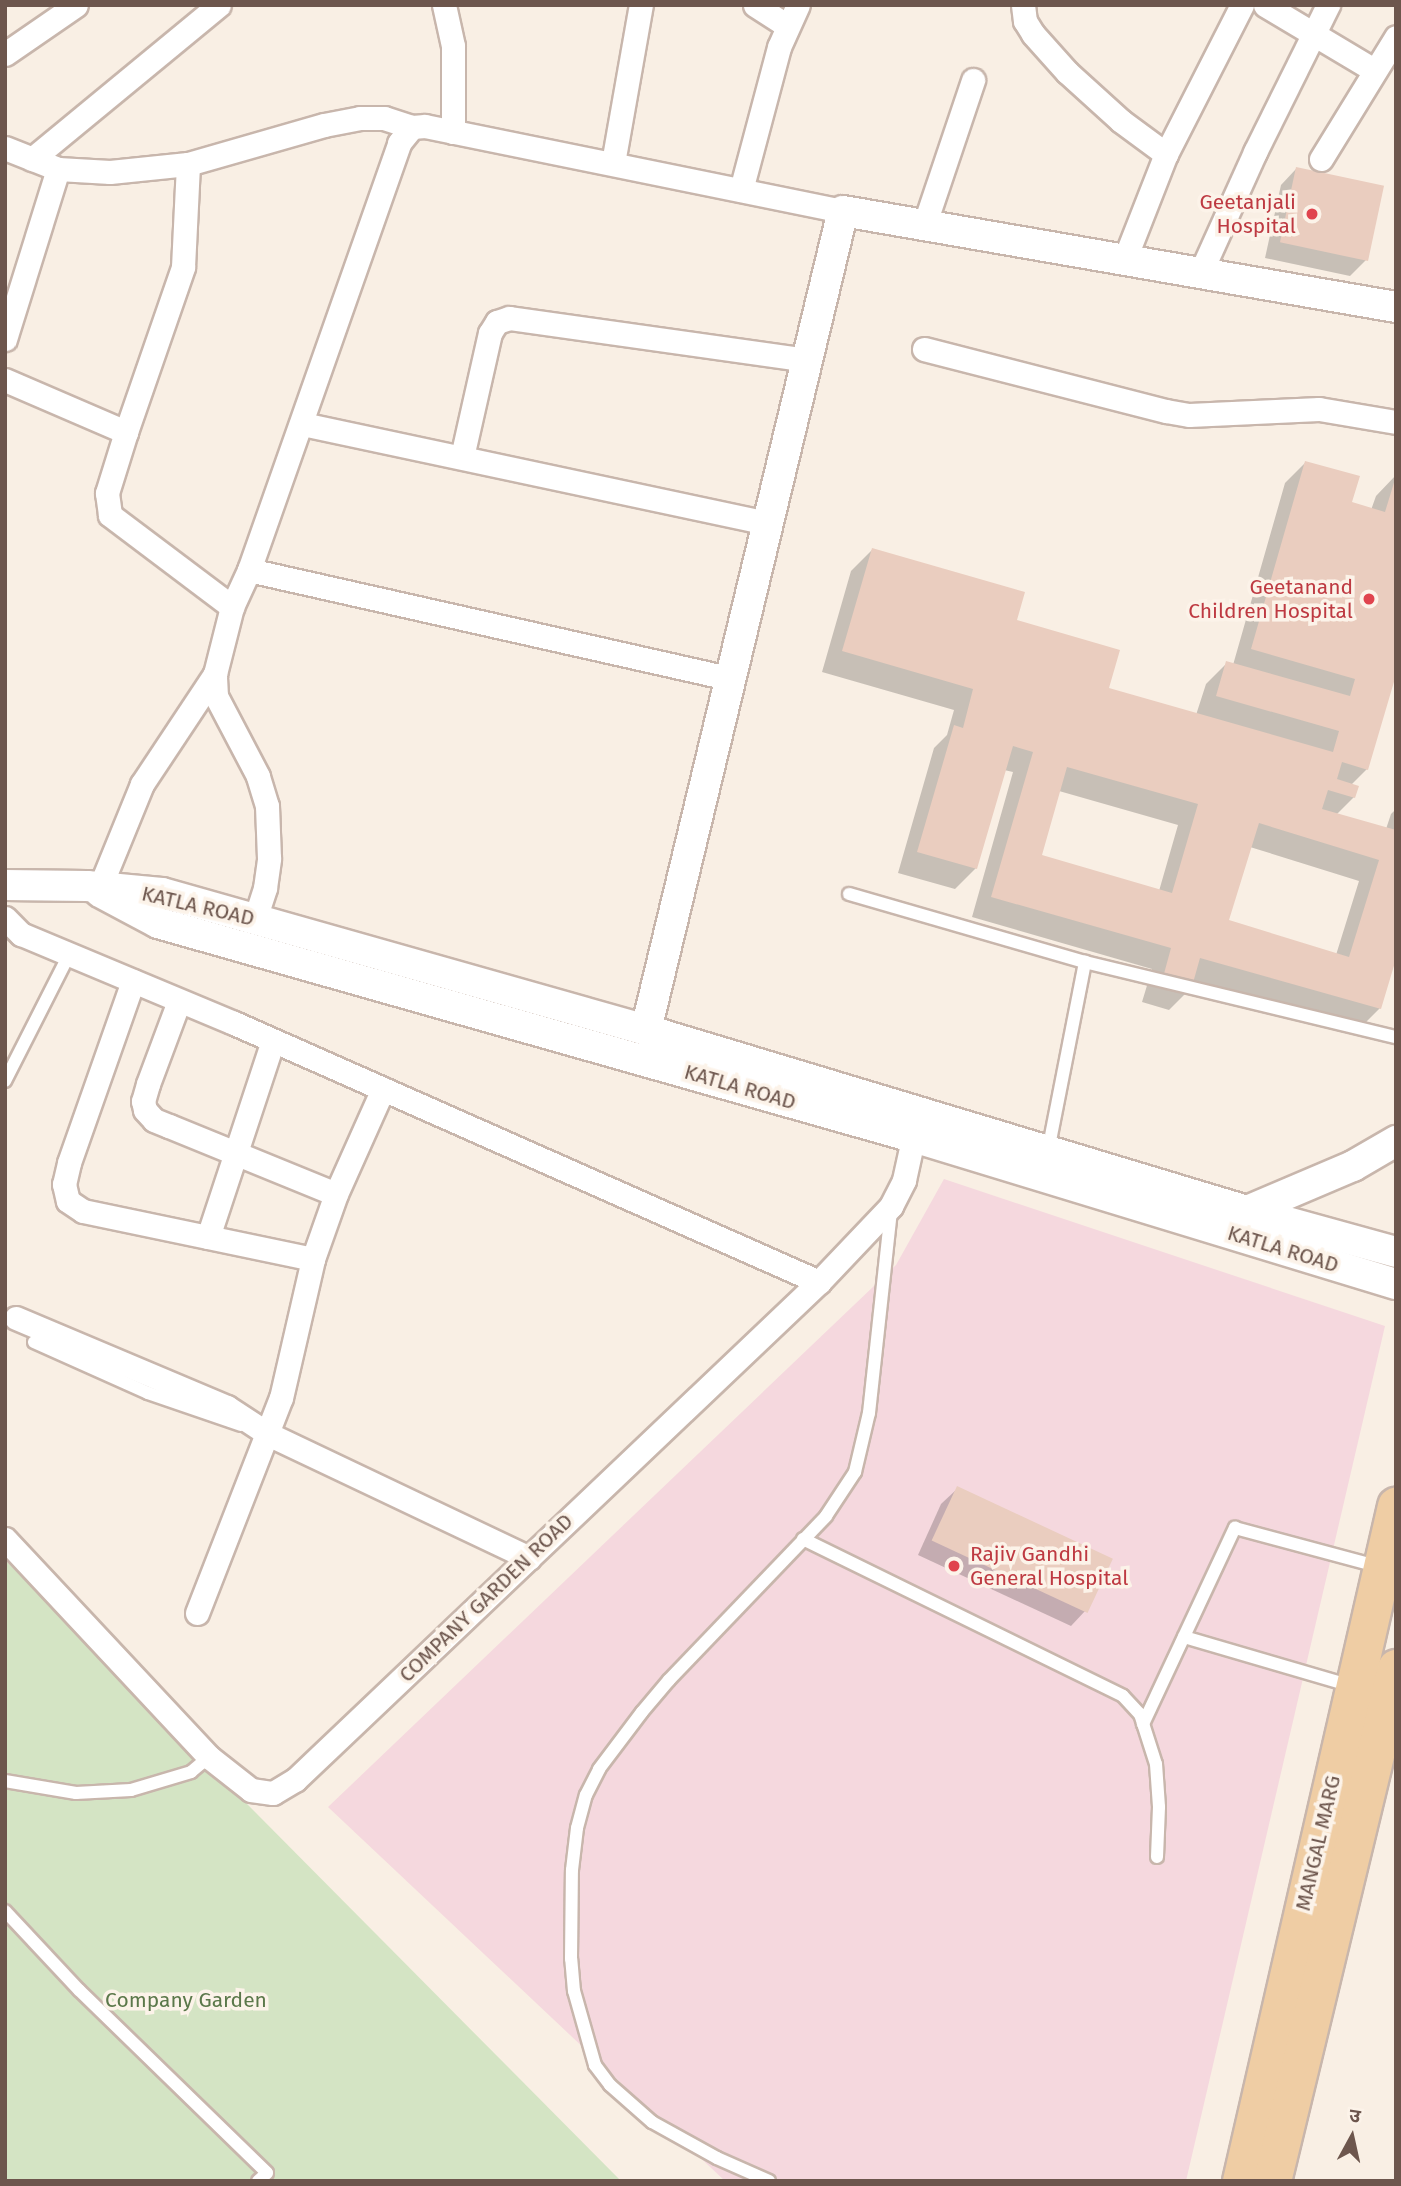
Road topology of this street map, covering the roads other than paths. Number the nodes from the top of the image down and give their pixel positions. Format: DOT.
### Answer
graph roads {
  1 [pos="76,5"];
  2 [pos="219,5"];
  3 [pos="444,5"];
  4 [pos="641,5"];
  5 [pos="755,5"];
  6 [pos="799,5"];
  7 [pos="1023,5"];
  8 [pos="1242,5"];
  9 [pos="1265,5"];
  10 [pos="1328,5"];
  11 [pos="787,26"];
  12 [pos="1315,33"];
  13 [pos="1396,37"];
  14 [pos="5,54"];
  15 [pos="1374,70"];
  16 [pos="973,80"];
  17 [pos="412,127"];
  18 [pos="453,132"];
  19 [pos="5,148"];
  20 [pos="1166,154"];
  21 [pos="32,159"];
  22 [pos="1321,159"];
  23 [pos="613,163"];
  24 [pos="188,164"];
  25 [pos="58,169"];
  26 [pos="741,190"];
  27 [pos="843,211"];
  28 [pos="924,226"];
  29 [pos="1124,261"];
  30 [pos="1200,274"];
  31 [pos="1396,307"];
  32 [pos="5,339"];
  33 [pos="924,349"];
  34 [pos="806,360"];
  35 [pos="5,380"];
  36 [pos="1396,422"];
  37 [pos="302,424"];
  38 [pos="126,432"];
  39 [pos="462,457"];
  40 [pos="767,523"];
  41 [pos="249,570"];
  42 [pos="232,607"];
  43 [pos="215,674"];
  44 [pos="730,678"];
  45 [pos="5,885"];
  46 [pos="95,888"];
  47 [pos="849,894"];
  48 [pos="5,918"];
  49 [pos="255,919"];
  50 [pos="300,932"];
  51 [pos="70,953"];
  52 [pos="291,960"];
  53 [pos="1085,962"];
  54 [pos="134,981"];
  55 [pos="178,1001"];
  56 [pos="1396,1037"];
  57 [pos="273,1041"];
  58 [pos="660,1044"];
  59 [pos="5,1081"];
  60 [pos="383,1089"];
  61 [pos="917,1124"];
  62 [pos="1396,1141"];
  63 [pos="236,1153"];
  64 [pos="1044,1163"];
  65 [pos="337,1194"];
  66 [pos="891,1206"];
  67 [pos="1247,1211"];
  68 [pos="208,1237"];
  69 [pos="1396,1252"];
  70 [pos="313,1259"];
  71 [pos="819,1282"];
  72 [pos="1396,1284"];
  73 [pos="16,1318"];
  74 [pos="34,1342"];
  75 [pos="268,1434"];
  76 [pos="1396,1506"];
  77 [pos="5,1539"];
  78 [pos="803,1539"];
  79 [pos="529,1558"];
  80 [pos="1369,1564"];
  81 [pos="197,1613"];
  82 [pos="1184,1637"];
  83 [pos="1396,1668"];
  84 [pos="1354,1686"];
  85 [pos="1143,1724"];
  86 [pos="209,1757"];
  87 [pos="5,1781"];
  88 [pos="1157,1857"];
  89 [pos="5,1911"];
  90 [pos="258,2181"];
  91 [pos="769,2181"];
  92 [pos="1241,2181"];
  93 [pos="1272,2181"];
  1 -- 14 [label="street"];
  2 -- 21 [label="street"];
  3 -- 18 [label="street"];
  4 -- 23 [label="street"];
  5 -- 11 [label="street"];
  6 -- 11 [label="street"];
  7 -- 20 [label="street"];
  8 -- 20 [label="street"];
  9 -- 12 [label="street"];
  10 -- 12 [label="street"];
  11 -- 26 [label="street"];
  12 -- 15 [label="street"];
  12 -- 30 [label="street"];
  13 -- 15 [label="street"];
  15 -- 22 [label="street"];
  16 -- 28 [label="street"];
  17 -- 18 [label="street"];
  17 -- 24 [label="street"];
  17 -- 37 [label="street"];
  18 -- 23 [label="street"];
  19 -- 21 [label="street"];
  20 -- 29 [label="street"];
  21 -- 25 [label="street"];
  23 -- 26 [label="street"];
  24 -- 25 [label="street"];
  24 -- 38 [label="street"];
  25 -- 32 [label="street"];
  26 -- 27 [label="street"];
  27 -- 28 [label="street"];
  27 -- 34 [label="street"];
  28 -- 29 [label="street"];
  29 -- 30 [label="street"];
  30 -- 31 [label="street"];
  33 -- 36 [label="street"];
  34 -- 39 [label="street"];
  34 -- 40 [label="street"];
  35 -- 38 [label="street"];
  37 -- 39 [label="street"];
  37 -- 41 [label="street"];
  38 -- 42 [label="street"];
  39 -- 40 [label="street"];
  40 -- 44 [label="street"];
  41 -- 42 [label="street"];
  41 -- 44 [label="street"];
  42 -- 43 [label="street"];
  43 -- 46 [label="street"];
  43 -- 49 [label="street"];
  44 -- 58 [label="street"];
  45 -- 46 [label="street, KATLA ROAD"];
  46 -- 49 [label="street, KATLA ROAD"];
  46 -- 52 [label="street, KATLA ROAD"];
  47 -- 53 [label="lane"];
  48 -- 51 [label="street"];
  49 -- 50 [label="street, KATLA ROAD"];
  50 -- 52 [label="street"];
  50 -- 58 [label="street, KATLA ROAD"];
  51 -- 54 [label="street"];
  51 -- 59 [label="lane"];
  52 -- 58 [label="street, KATLA ROAD"];
  53 -- 56 [label="lane"];
  53 -- 64 [label="lane"];
  54 -- 55 [label="street"];
  54 -- 68 [label="street"];
  55 -- 57 [label="street"];
  55 -- 63 [label="street"];
  57 -- 60 [label="street"];
  57 -- 63 [label="street"];
  58 -- 61 [label="street, KATLA ROAD"];
  60 -- 65 [label="street"];
  60 -- 71 [label="street"];
  61 -- 64 [label="street, KATLA ROAD"];
  61 -- 66 [label="street, COMPANY GARDEN ROAD"];
  62 -- 67 [label="street"];
  63 -- 65 [label="street"];
  63 -- 68 [label="street"];
  64 -- 67 [label="street, KATLA ROAD"];
  64 -- 72 [label="street, KATLA ROAD"];
  65 -- 70 [label="street"];
  66 -- 71 [label="street, COMPANY GARDEN ROAD"];
  66 -- 78 [label="lane"];
  67 -- 69 [label="street, KATLA ROAD"];
  68 -- 70 [label="street"];
  70 -- 75 [label="street"];
  71 -- 79 [label="street, COMPANY GARDEN ROAD"];
  73 -- 75 [label="street"];
  74 -- 75 [label="lane"];
  75 -- 79 [label="street"];
  75 -- 81 [label="street"];
  76 -- 84 [label="main road, MANGAL MARG"];
  77 -- 86 [label="street, COMPANY GARDEN ROAD"];
  78 -- 85 [label="lane"];
  78 -- 91 [label="lane"];
  79 -- 86 [label="street, COMPANY GARDEN ROAD"];
  80 -- 82 [label="lane"];
  82 -- 84 [label="lane"];
  82 -- 85 [label="lane"];
  83 -- 93 [label="main road, MANGAL MARG"];
  84 -- 92 [label="main road, MANGAL MARG"];
  85 -- 88 [label="lane"];
  86 -- 87 [label="lane"];
  89 -- 90 [label="lane"];
}
